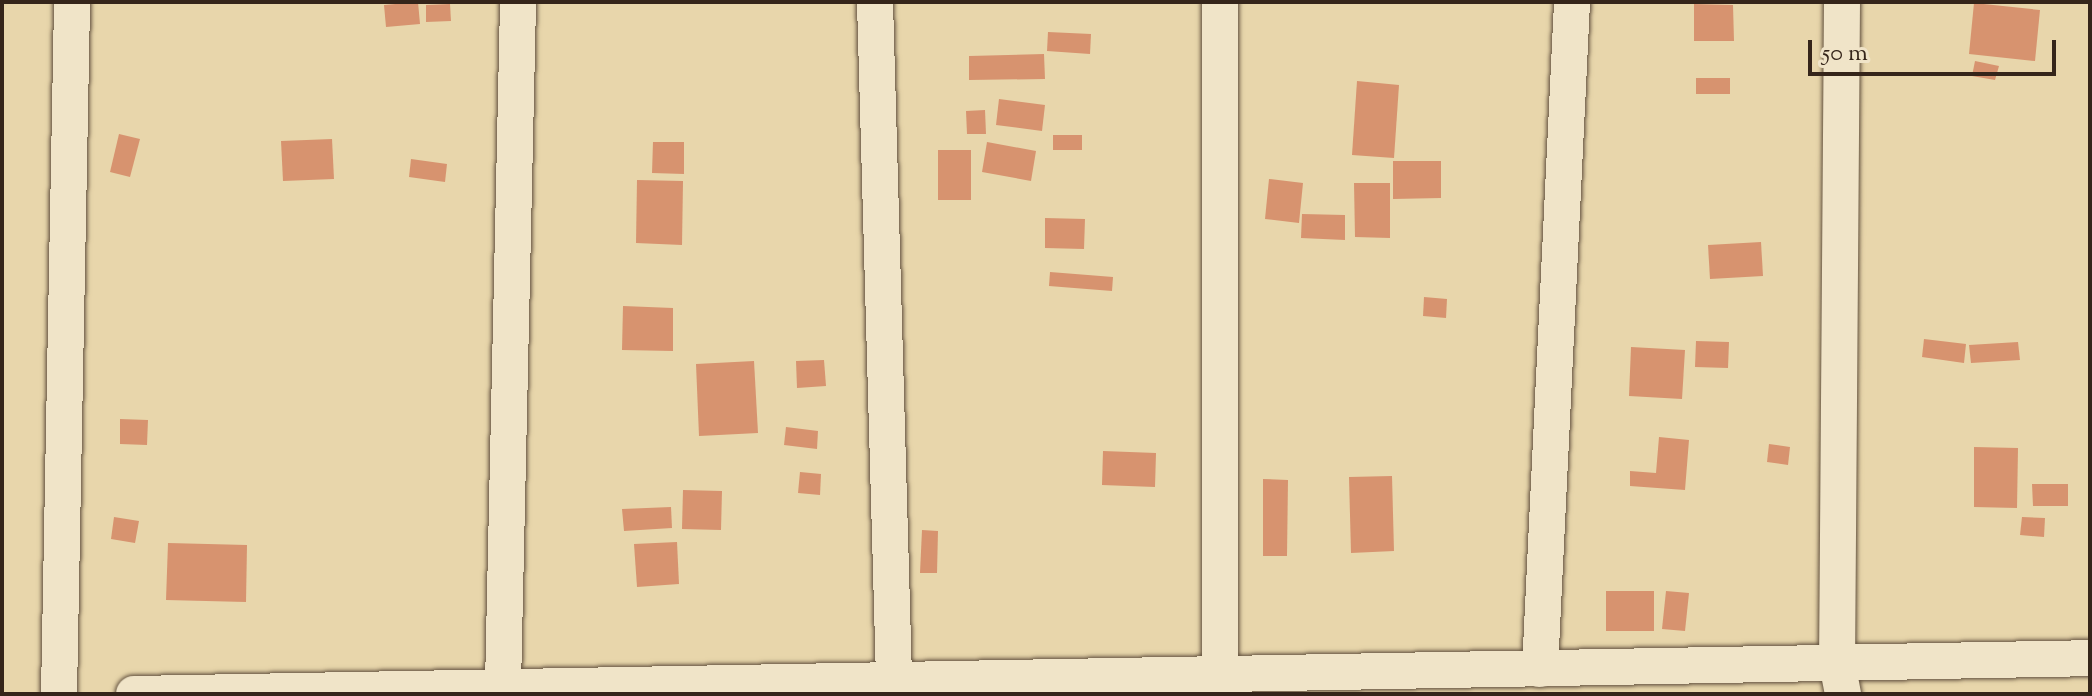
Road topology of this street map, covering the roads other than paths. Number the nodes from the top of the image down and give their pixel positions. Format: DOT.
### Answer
graph roads {
  1 [pos="72,2"];
  2 [pos="518,2"];
  3 [pos="875,2"];
  4 [pos="1220,2"];
  5 [pos="1572,2"];
  6 [pos="1842,2"];
  7 [pos="2090,658"];
  8 [pos="1540,669"];
  9 [pos="1220,675"];
  10 [pos="1840,678"];
  11 [pos="894,680"];
  12 [pos="1430,682"];
  13 [pos="503,686"];
  14 [pos="852,687"];
  15 [pos="349,692"];
  16 [pos="59,694"];
  17 [pos="134,694"];
  1 -- 16 [label="street"];
  2 -- 13 [label="street"];
  3 -- 11 [label="street"];
  4 -- 9 [label="street"];
  5 -- 8 [label="street"];
  6 -- 10 [label="street"];
  7 -- 10 [label="street"];
  8 -- 10 [label="street"];
  8 -- 12 [label="street"];
  9 -- 11 [label="street"];
  9 -- 12 [label="street"];
  11 -- 14 [label="street"];
  13 -- 14 [label="street"];
  13 -- 15 [label="street"];
  15 -- 17 [label="street"];
}
